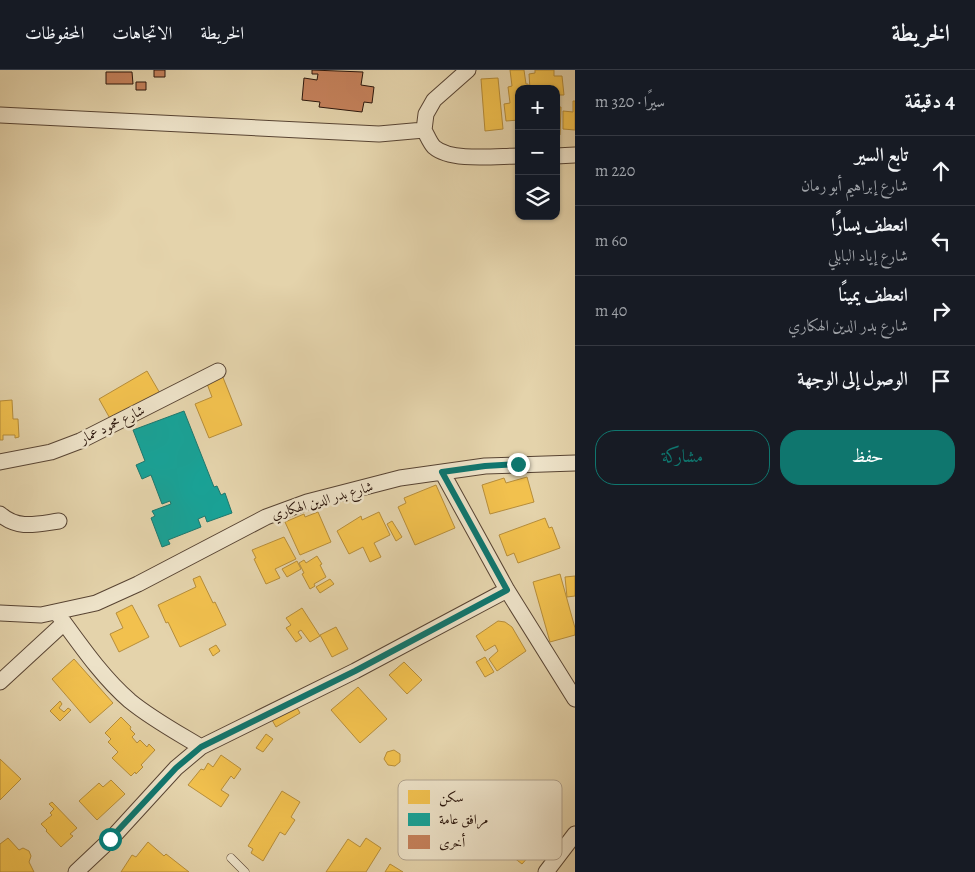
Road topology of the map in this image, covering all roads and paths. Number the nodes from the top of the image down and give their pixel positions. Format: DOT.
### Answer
graph roads {
  1 [pos="468,70"];
  2 [pos="0,115"];
  3 [pos="424,130"];
  4 [pos="575,155"];
  5 [pos="515,156"];
  6 [pos="560,156"];
  7 [pos="218,371"];
  8 [pos="0,462"];
  9 [pos="575,463"];
  10 [pos="442,472"];
  11 [pos="0,514"];
  12 [pos="59,521"];
  13 [pos="507,590"];
  14 [pos="0,613"];
  15 [pos="60,618"];
  16 [pos="0,682"];
  17 [pos="575,699"];
  18 [pos="201,747"];
  19 [pos="575,834"];
  20 [pos="562,851"];
  21 [pos="231,858"];
  22 [pos="555,860"];
  23 [pos="76,872"];
  24 [pos="246,872"];
  25 [pos="546,872"];
  1 -- 3 [label="street"];
  2 -- 3 [label="street"];
  3 -- 5 [label="street"];
  4 -- 6 [label="street"];
  7 -- 8 [label="street, شارع محمود عمار"];
  9 -- 10 [label="street, شارع بدر الدين الهكاري"];
  10 -- 13 [label="street"];
  10 -- 15 [label="street, شارع بدر الدين الهكاري"];
  11 -- 12 [label="street"];
  13 -- 17 [label="street"];
  13 -- 18 [label="street"];
  14 -- 15 [label="street, شارع بدر الدين الهكاري"];
  15 -- 16 [label="street"];
  15 -- 18 [label="street"];
  18 -- 23 [label="street"];
  19 -- 20 [label="street"];
  21 -- 24 [label="lane"];
  22 -- 25 [label="street"];
}
